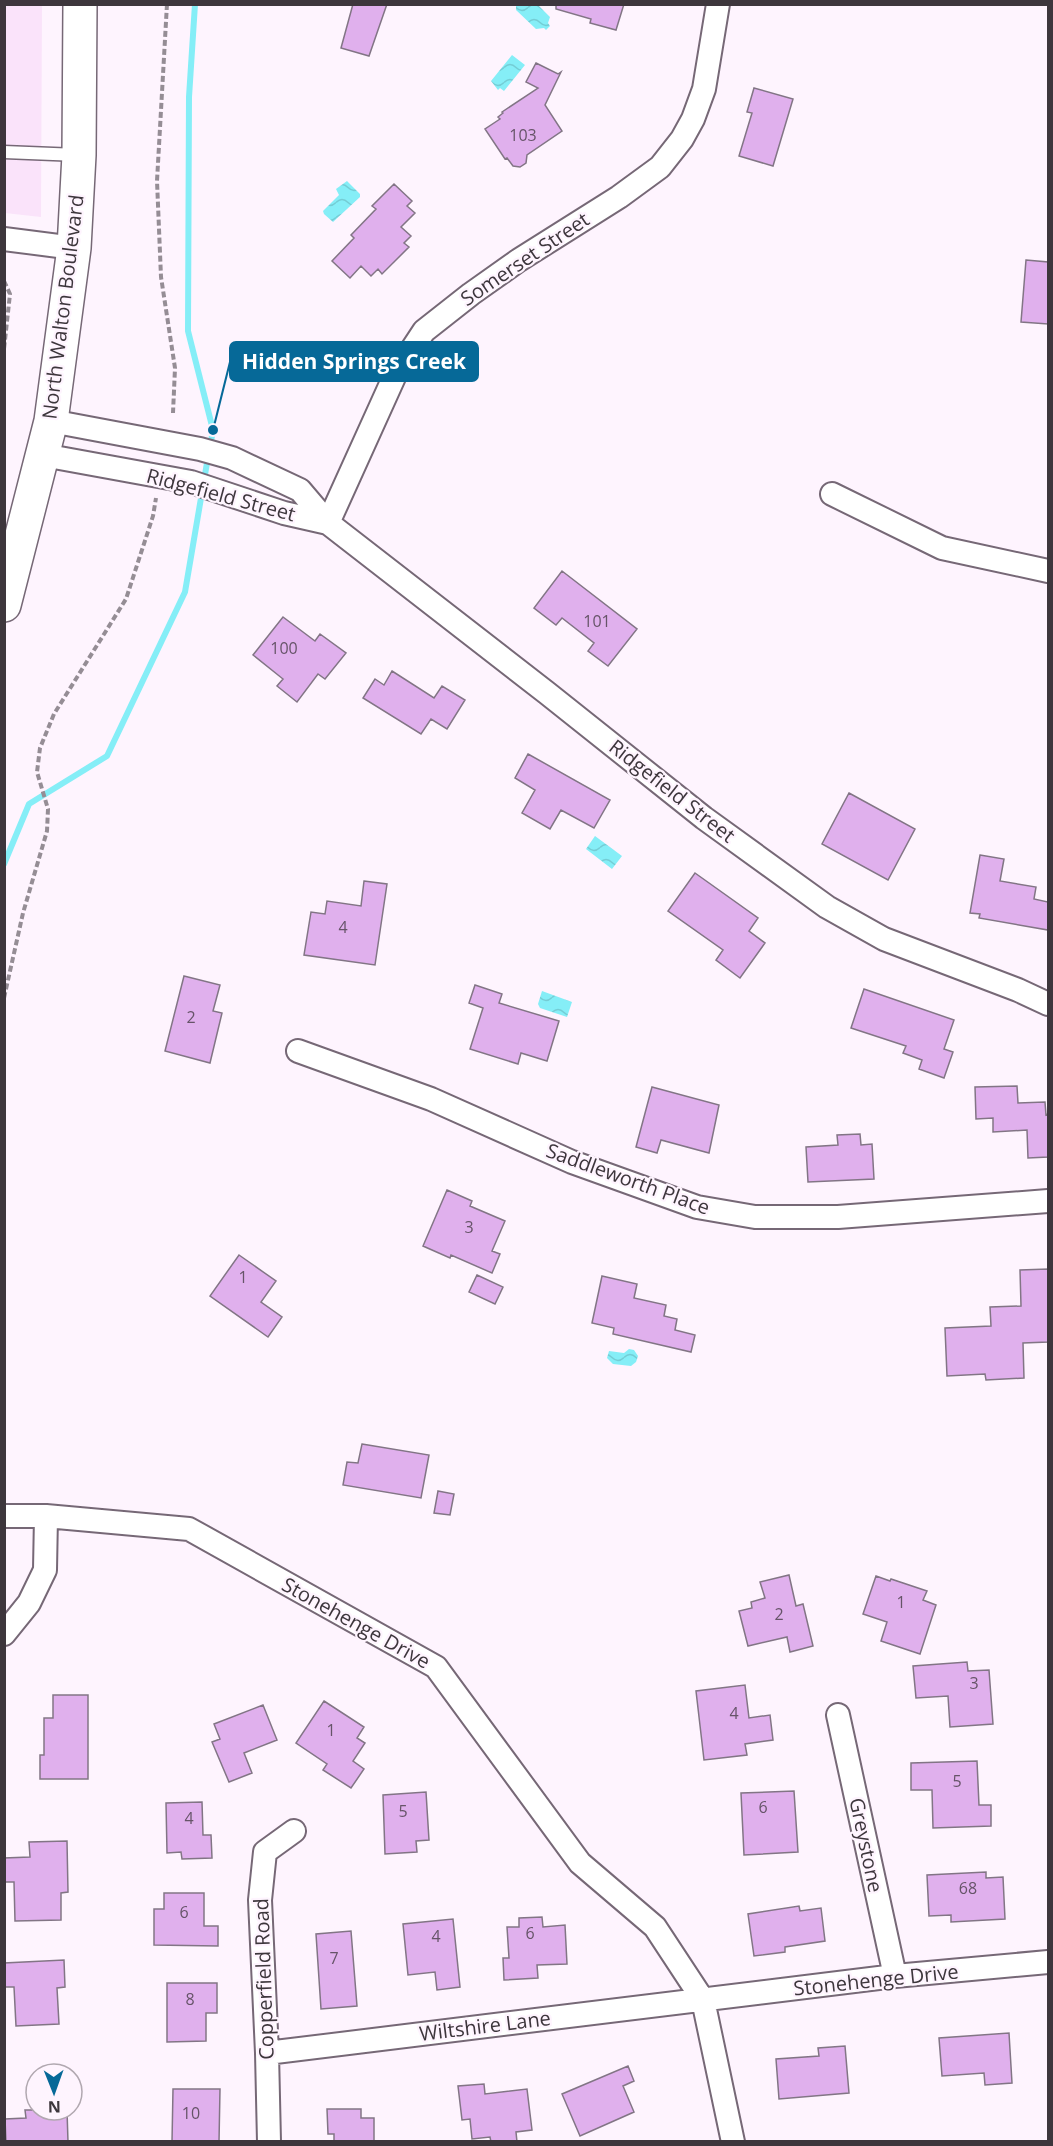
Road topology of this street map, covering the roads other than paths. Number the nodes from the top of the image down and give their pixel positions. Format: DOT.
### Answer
graph roads {
  1 [pos="80,4"];
  2 [pos="718,4"];
  3 [pos="4,152"];
  4 [pos="80,155"];
  5 [pos="4,239"];
  6 [pos="74,248"];
  7 [pos="51,421"];
  8 [pos="43,455"];
  9 [pos="832,494"];
  10 [pos="328,523"];
  11 [pos="1048,571"];
  12 [pos="4,605"];
  13 [pos="1048,1004"];
  14 [pos="298,1051"];
  15 [pos="1048,1201"];
  16 [pos="4,1516"];
  17 [pos="46,1516"];
  18 [pos="4,1634"];
  19 [pos="838,1715"];
  20 [pos="294,1831"];
  21 [pos="1048,1962"];
  22 [pos="895,1976"];
  23 [pos="704,2000"];
  24 [pos="267,2053"];
  25 [pos="269,2142"];
  26 [pos="733,2142"];
  1 -- 4 [label="main road, North Walton Boulevard"];
  2 -- 10 [label="street, Somerset Street"];
  3 -- 4 [label="lane"];
  4 -- 6 [label="main road, North Walton Boulevard"];
  5 -- 6 [label="street"];
  6 -- 7 [label="main road, North Walton Boulevard"];
  7 -- 8 [label="main road, North Walton Boulevard"];
  7 -- 10 [label="street, Ridgefield Street"];
  8 -- 10 [label="street, Ridgefield Street"];
  8 -- 12 [label="main road, North Walton Boulevard"];
  9 -- 11 [label="street"];
  10 -- 13 [label="street, Ridgefield Street"];
  14 -- 15 [label="street, Saddleworth Place"];
  16 -- 17 [label="street, Stonehenge Drive"];
  17 -- 18 [label="street"];
  17 -- 23 [label="street, Stonehenge Drive"];
  19 -- 22 [label="street, Greystone"];
  20 -- 24 [label="street, Copperfield Road"];
  21 -- 22 [label="street, Stonehenge Drive"];
  22 -- 23 [label="street, Stonehenge Drive"];
  23 -- 24 [label="street, Wiltshire Lane"];
  23 -- 26 [label="street, Stonehenge Drive"];
  24 -- 25 [label="street, Copperfield Road"];
}
